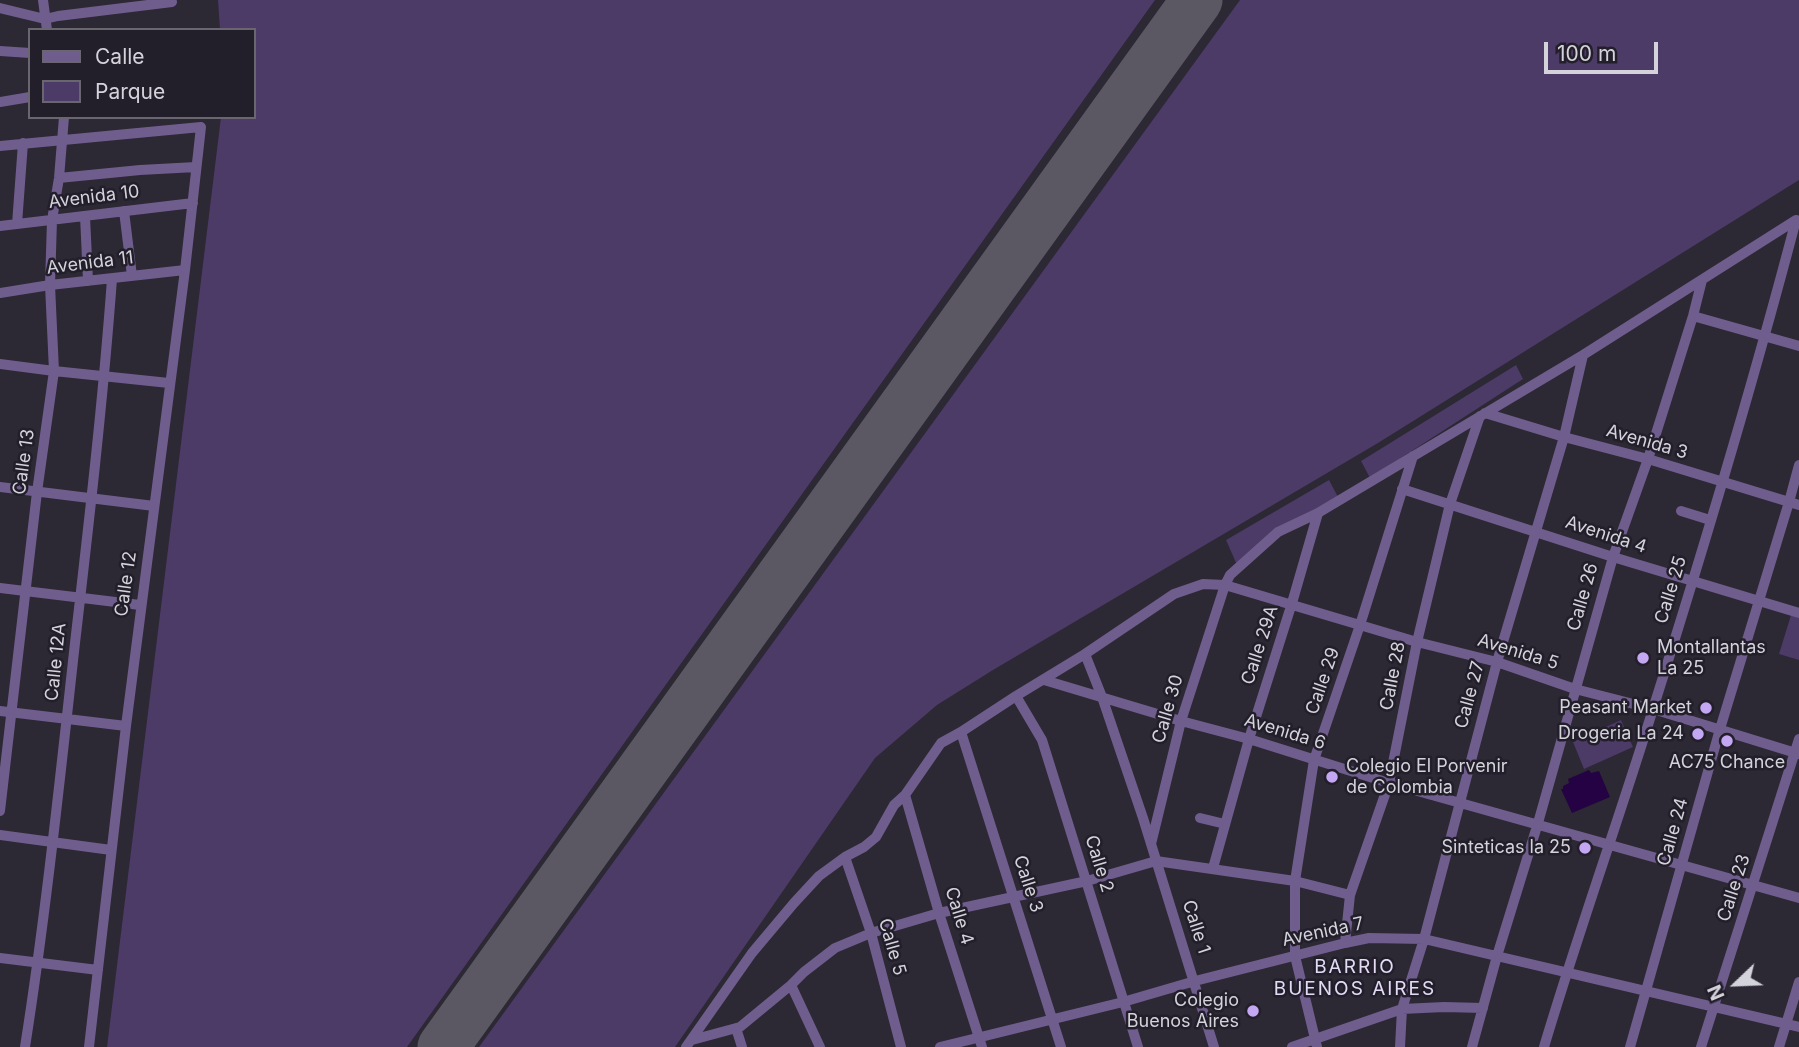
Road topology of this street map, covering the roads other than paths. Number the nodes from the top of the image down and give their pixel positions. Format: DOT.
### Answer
graph roads {
  1 [pos="43,0"];
  2 [pos="172,2"];
  3 [pos="0,8"];
  4 [pos="46,24"];
  5 [pos="0,51"];
  6 [pos="28,53"];
  7 [pos="28,97"];
  8 [pos="0,102"];
  9 [pos="64,119"];
  10 [pos="63,139"];
  11 [pos="23,143"];
  12 [pos="0,146"];
  13 [pos="195,167"];
  14 [pos="59,178"];
  15 [pos="192,203"];
  16 [pos="124,211"];
  17 [pos="85,216"];
  18 [pos="52,220"];
  19 [pos="1797,221"];
  20 [pos="17,224"];
  21 [pos="0,226"];
  22 [pos="185,270"];
  23 [pos="132,276"];
  24 [pos="112,279"];
  25 [pos="1702,280"];
  26 [pos="88,281"];
  27 [pos="50,285"];
  28 [pos="0,293"];
  29 [pos="0,302"];
  30 [pos="1693,316"];
  31 [pos="1766,337"];
  32 [pos="1799,346"];
  33 [pos="1583,355"];
  34 [pos="0,364"];
  35 [pos="54,371"];
  36 [pos="105,376"];
  37 [pos="169,383"];
  38 [pos="1483,415"];
  39 [pos="1564,437"];
  40 [pos="1413,456"];
  41 [pos="1648,459"];
  42 [pos="1799,465"];
  43 [pos="1721,482"];
  44 [pos="0,487"];
  45 [pos="1402,489"];
  46 [pos="37,492"];
  47 [pos="92,499"];
  48 [pos="1450,504"];
  49 [pos="1794,504"];
  50 [pos="154,506"];
  51 [pos="1681,511"];
  52 [pos="1318,513"];
  53 [pos="1710,520"];
  54 [pos="1537,531"];
  55 [pos="1613,557"];
  56 [pos="1692,580"];
  57 [pos="1225,585"];
  58 [pos="0,588"];
  59 [pos="25,590"];
  60 [pos="80,597"];
  61 [pos="1760,601"];
  62 [pos="1292,603"];
  63 [pos="140,605"];
  64 [pos="1799,613"];
  65 [pos="1360,625"];
  66 [pos="1417,642"];
  67 [pos="1084,654"];
  68 [pos="1497,662"];
  69 [pos="1044,680"];
  70 [pos="1575,689"];
  71 [pos="1016,696"];
  72 [pos="1102,697"];
  73 [pos="1653,709"];
  74 [pos="6,712"];
  75 [pos="67,719"];
  76 [pos="1181,721"];
  77 [pos="125,726"];
  78 [pos="1720,729"];
  79 [pos="961,732"];
  80 [pos="1249,739"];
  81 [pos="1799,739"];
  82 [pos="1797,754"];
  83 [pos="1314,760"];
  84 [pos="1389,783"];
  85 [pos="905,795"];
  86 [pos="1460,801"];
  87 [pos="0,811"];
  88 [pos="1143,818"];
  89 [pos="1158,818"];
  90 [pos="1200,818"];
  91 [pos="1538,823"];
  92 [pos="1225,824"];
  93 [pos="0,835"];
  94 [pos="52,842"];
  95 [pos="1151,844"];
  96 [pos="1609,844"];
  97 [pos="111,850"];
  98 [pos="845,857"];
  99 [pos="1156,861"];
  100 [pos="1682,864"];
  101 [pos="1213,868"];
  102 [pos="1087,881"];
  103 [pos="1295,881"];
  104 [pos="1753,885"];
  105 [pos="1350,895"];
  106 [pos="1014,896"];
  107 [pos="1799,898"];
  108 [pos="939,913"];
  109 [pos="871,933"];
  110 [pos="1424,939"];
  111 [pos="1345,943"];
  112 [pos="1295,956"];
  113 [pos="1497,956"];
  114 [pos="0,958"];
  115 [pos="38,963"];
  116 [pos="98,971"];
  117 [pos="1566,973"];
  118 [pos="1195,981"];
  119 [pos="1799,982"];
  120 [pos="791,985"];
  121 [pos="1646,991"];
  122 [pos="1124,1002"];
  123 [pos="1483,1008"];
  124 [pos="1713,1008"];
  125 [pos="1402,1009"];
  126 [pos="1052,1019"];
  127 [pos="1786,1025"];
  128 [pos="1799,1027"];
  129 [pos="736,1028"];
  130 [pos="689,1043"];
  131 [pos="981,1043"];
  132 [pos="1316,1043"];
  133 [pos="25,1047"];
  134 [pos="89,1047"];
  135 [pos="743,1047"];
  136 [pos="820,1047"];
  137 [pos="901,1047"];
  138 [pos="940,1047"];
  139 [pos="1061,1047"];
  140 [pos="1138,1047"];
  141 [pos="1214,1047"];
  142 [pos="1292,1047"];
  143 [pos="1400,1047"];
  144 [pos="1472,1047"];
  145 [pos="1544,1047"];
  146 [pos="1630,1047"];
  147 [pos="1701,1047"];
  148 [pos="1779,1047"];
  1 -- 4 [label="street"];
  2 -- 4 [label="street"];
  3 -- 4 [label="street"];
  5 -- 6 [label="street"];
  7 -- 8 [label="street"];
  9 -- 10 [label="street, Calle 13"];
  10 -- 11 [label="street"];
  10 -- 13 [label="street, Calle 12"];
  10 -- 14 [label="street, Calle 13"];
  11 -- 12 [label="street"];
  11 -- 20 [label="street"];
  13 -- 14 [label="street"];
  13 -- 15 [label="street, Calle 12"];
  14 -- 18 [label="street, Calle 13"];
  15 -- 16 [label="street, Avenida 10"];
  15 -- 22 [label="street, Calle 12"];
  16 -- 17 [label="street, Avenida 10"];
  16 -- 23 [label="street"];
  17 -- 18 [label="street, Avenida 10"];
  17 -- 26 [label="street"];
  18 -- 20 [label="street, Avenida 10"];
  18 -- 27 [label="street, Calle 13"];
  19 -- 25 [label="street"];
  19 -- 31 [label="street, Calle 25"];
  20 -- 21 [label="street, Avenida 10"];
  22 -- 23 [label="street, Avenida 11"];
  22 -- 37 [label="street, Calle 12"];
  23 -- 24 [label="street, Avenida 11"];
  24 -- 26 [label="street, Avenida 11"];
  24 -- 36 [label="street, Calle 12A"];
  25 -- 30 [label="street, Calle 26"];
  25 -- 33 [label="street"];
  26 -- 27 [label="street, Avenida 11"];
  27 -- 28 [label="street, Avenida 11"];
  27 -- 35 [label="street, Calle 13"];
  28 -- 29 [label="street"];
  30 -- 31 [label="street"];
  30 -- 41 [label="street, Calle 26"];
  31 -- 32 [label="street"];
  31 -- 43 [label="street, Calle 25"];
  33 -- 38 [label="street"];
  33 -- 39 [label="street, Calle 27"];
  34 -- 35 [label="street"];
  35 -- 36 [label="street"];
  35 -- 46 [label="street, Calle 13"];
  36 -- 37 [label="street"];
  36 -- 47 [label="street, Calle 12A"];
  37 -- 50 [label="street, Calle 12"];
  38 -- 39 [label="street, Avenida 3"];
  38 -- 40 [label="street"];
  38 -- 48 [label="street, Calle 28"];
  39 -- 41 [label="street, Avenida 3"];
  39 -- 54 [label="street, Calle 27"];
  40 -- 45 [label="street, Calle 29"];
  40 -- 52 [label="street"];
  41 -- 43 [label="street, Avenida 3"];
  41 -- 55 [label="street, Calle 26"];
  42 -- 49 [label="street, Calle 24"];
  43 -- 49 [label="street, Avenida 3"];
  43 -- 53 [label="street, Calle 25"];
  44 -- 46 [label="street"];
  45 -- 48 [label="street, Avenida 4"];
  45 -- 65 [label="street, Calle 29"];
  46 -- 47 [label="street"];
  46 -- 59 [label="street, Calle 13"];
  47 -- 50 [label="street"];
  47 -- 60 [label="street, Calle 12A"];
  48 -- 54 [label="street, Avenida 4"];
  48 -- 66 [label="street, Calle 28"];
  49 -- 61 [label="street, Calle 24"];
  50 -- 63 [label="street, Calle 12"];
  51 -- 53 [label="street"];
  52 -- 57 [label="street"];
  52 -- 62 [label="street, Calle 29A"];
  53 -- 56 [label="street, Calle 25"];
  54 -- 55 [label="street, Avenida 4"];
  54 -- 68 [label="street, Calle 27"];
  55 -- 56 [label="street, Avenida 4"];
  55 -- 70 [label="street, Calle 26"];
  56 -- 61 [label="street, Avenida 4"];
  56 -- 73 [label="street, Calle 25"];
  57 -- 62 [label="street, Avenida 5"];
  57 -- 67 [label="street"];
  57 -- 76 [label="street, Calle 30"];
  58 -- 59 [label="street"];
  59 -- 60 [label="street"];
  59 -- 74 [label="street, Calle 13"];
  60 -- 63 [label="street"];
  60 -- 75 [label="street, Calle 12A"];
  61 -- 64 [label="street, Avenida 4"];
  61 -- 78 [label="street, Calle 24"];
  62 -- 65 [label="street, Avenida 5"];
  62 -- 80 [label="street, Calle 29A"];
  63 -- 77 [label="street, Calle 12"];
  65 -- 66 [label="street, Avenida 5"];
  65 -- 83 [label="street, Calle 29"];
  66 -- 68 [label="street, Avenida 5"];
  66 -- 84 [label="street, Calle 28"];
  67 -- 69 [label="street"];
  67 -- 72 [label="street, Calle 1"];
  68 -- 70 [label="street, Avenida 5"];
  68 -- 86 [label="street, Calle 27"];
  69 -- 71 [label="street"];
  69 -- 72 [label="street, Avenida 6"];
  70 -- 73 [label="street, Avenida 5"];
  70 -- 91 [label="street, Calle 26"];
  71 -- 79 [label="street"];
  71 -- 102 [label="street, Calle 2"];
  72 -- 76 [label="street, Avenida 6"];
  72 -- 88 [label="street, Calle 1"];
  73 -- 78 [label="street, Avenida 5"];
  73 -- 96 [label="street, Calle 25"];
  74 -- 75 [label="street"];
  74 -- 87 [label="street, Calle 13"];
  75 -- 77 [label="street"];
  75 -- 94 [label="street, Calle 12A"];
  76 -- 80 [label="street, Avenida 6"];
  76 -- 89 [label="street, Calle 30"];
  77 -- 97 [label="street, Calle 12"];
  78 -- 82 [label="street, Avenida 5"];
  78 -- 100 [label="street, Calle 24"];
  79 -- 85 [label="street"];
  79 -- 106 [label="street, Calle 3"];
  80 -- 83 [label="street, Avenida 6"];
  80 -- 92 [label="street, Calle 29A"];
  81 -- 82 [label="street, Calle 23"];
  82 -- 104 [label="street, Calle 23"];
  83 -- 84 [label="street, Avenida 6"];
  83 -- 103 [label="street, Calle 29"];
  84 -- 86 [label="street, Avenida 6"];
  84 -- 105 [label="street, Calle 28"];
  85 -- 98 [label="street"];
  85 -- 108 [label="street, Calle 4"];
  86 -- 91 [label="street, Avenida 6"];
  86 -- 110 [label="street, Calle 27"];
  88 -- 89 [label="street"];
  88 -- 95 [label="street, Calle 1"];
  89 -- 95 [label="street, Calle 30"];
  90 -- 92 [label="street"];
  91 -- 96 [label="street, Avenida 6"];
  91 -- 113 [label="street, Calle 26"];
  92 -- 101 [label="street, Calle 29A"];
  93 -- 94 [label="street"];
  94 -- 97 [label="street"];
  94 -- 115 [label="street, Calle 12A"];
  95 -- 99 [label="street, Calle 1"];
  96 -- 100 [label="street, Avenida 6"];
  96 -- 117 [label="street, Calle 25"];
  97 -- 116 [label="street, Calle 12"];
  98 -- 109 [label="street, Calle 5"];
  98 -- 130 [label="street"];
  99 -- 101 [label="street"];
  99 -- 102 [label="street"];
  99 -- 118 [label="street, Calle 1"];
  100 -- 104 [label="street, Avenida 6"];
  100 -- 121 [label="street, Calle 24"];
  101 -- 103 [label="street"];
  102 -- 106 [label="street"];
  102 -- 122 [label="street, Calle 2"];
  103 -- 105 [label="street"];
  103 -- 112 [label="street, Calle 29"];
  104 -- 107 [label="street, Avenida 6"];
  104 -- 124 [label="street, Calle 23"];
  105 -- 111 [label="street, Calle 28"];
  106 -- 108 [label="street"];
  106 -- 126 [label="street, Calle 3"];
  108 -- 109 [label="street"];
  108 -- 131 [label="street, Calle 4"];
  109 -- 120 [label="street"];
  109 -- 137 [label="street, Calle 5"];
  110 -- 111 [label="street, Avenida 7"];
  110 -- 113 [label="street, Avenida 7"];
  110 -- 125 [label="street, Calle 27"];
  111 -- 112 [label="street, Avenida 7"];
  112 -- 118 [label="street, Avenida 7"];
  112 -- 132 [label="street, Calle 29"];
  113 -- 117 [label="street, Avenida 7"];
  113 -- 123 [label="street, Calle 26"];
  114 -- 115 [label="street"];
  115 -- 116 [label="street"];
  115 -- 133 [label="street, Calle 12A"];
  116 -- 134 [label="street, Calle 12"];
  117 -- 121 [label="street, Avenida 7"];
  117 -- 145 [label="street, Calle 25"];
  118 -- 122 [label="street, Avenida 7"];
  118 -- 141 [label="street, Calle 1"];
  119 -- 127 [label="street"];
  120 -- 129 [label="street"];
  120 -- 136 [label="street"];
  121 -- 124 [label="street, Avenida 7"];
  121 -- 146 [label="street, Calle 24"];
  122 -- 126 [label="street, Avenida 7"];
  122 -- 140 [label="street, Calle 2"];
  123 -- 125 [label="street"];
  123 -- 144 [label="street, Calle 26"];
  124 -- 127 [label="street, Avenida 7"];
  124 -- 147 [label="street, Calle 23"];
  125 -- 132 [label="street"];
  125 -- 143 [label="street, Calle 27"];
  126 -- 131 [label="street, Avenida 7"];
  126 -- 139 [label="street, Calle 3"];
  127 -- 128 [label="street, Avenida 7"];
  127 -- 148 [label="street"];
  129 -- 130 [label="street"];
  129 -- 135 [label="street"];
  131 -- 138 [label="street, Avenida 7"];
  132 -- 142 [label="street"];
}
